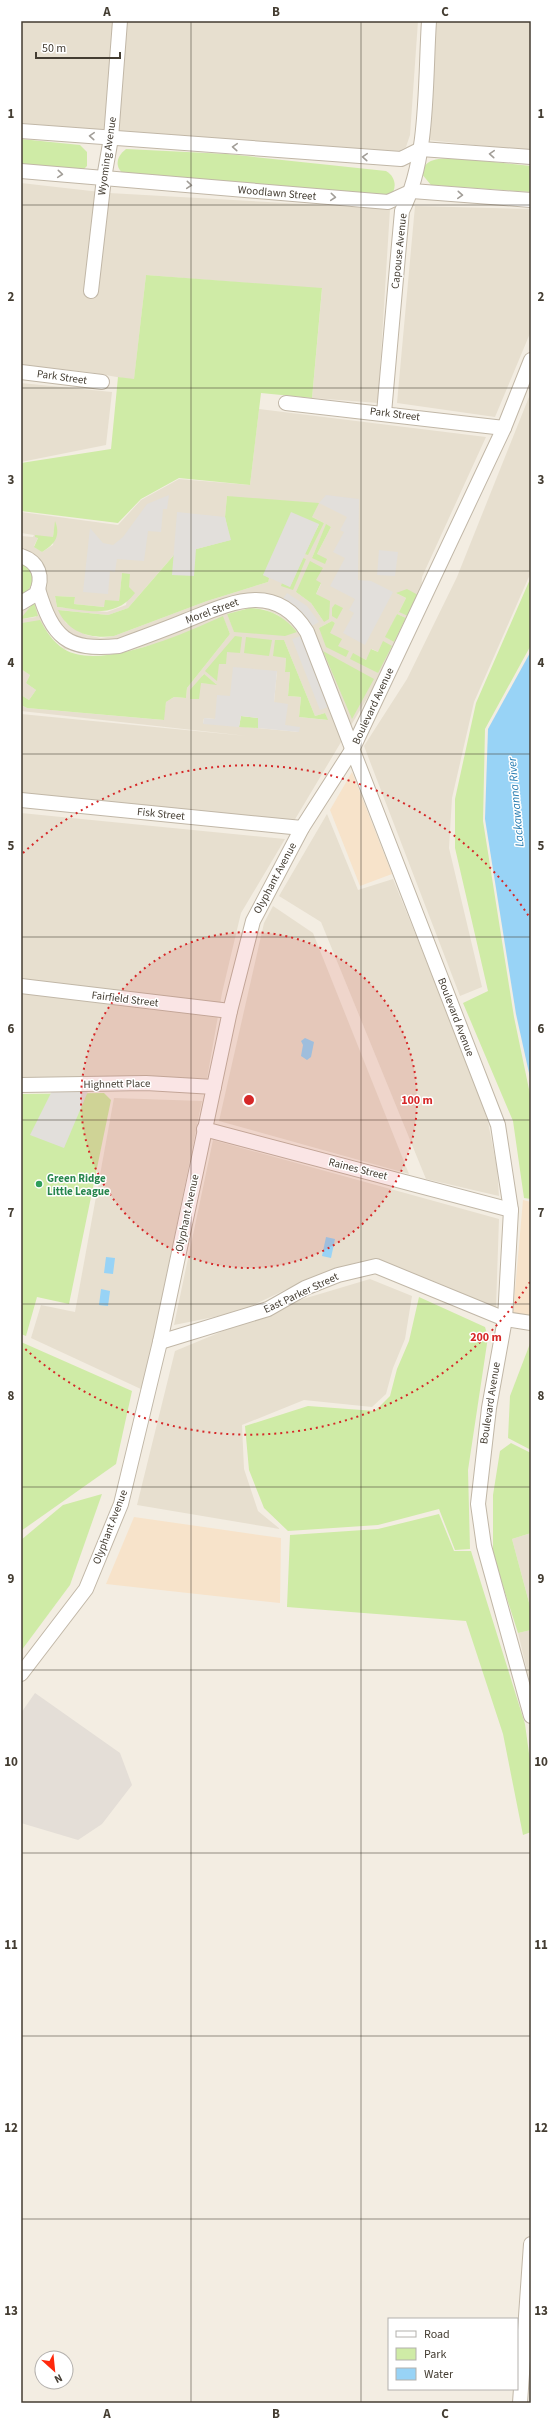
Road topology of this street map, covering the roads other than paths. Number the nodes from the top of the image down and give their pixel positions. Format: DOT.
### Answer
graph roads {
  1 [pos="120,21"];
  2 [pos="429,21"];
  3 [pos="21,131"];
  4 [pos="111,138"];
  5 [pos="420,149"];
  6 [pos="531,157"];
  7 [pos="21,171"];
  8 [pos="104,178"];
  9 [pos="412,191"];
  10 [pos="531,200"];
  11 [pos="91,291"];
  12 [pos="531,360"];
  13 [pos="21,372"];
  14 [pos="102,382"];
  15 [pos="286,403"];
  16 [pos="384,413"];
  17 [pos="504,428"];
  18 [pos="21,556"];
  19 [pos="38,589"];
  20 [pos="21,603"];
  21 [pos="352,750"];
  22 [pos="21,800"];
  23 [pos="302,828"];
  24 [pos="21,986"];
  25 [pos="230,1012"];
  26 [pos="21,1085"];
  27 [pos="214,1087"];
  28 [pos="204,1129"];
  29 [pos="510,1210"];
  30 [pos="505,1319"];
  31 [pos="531,1323"];
  32 [pos="160,1342"];
  33 [pos="21,1674"];
  34 [pos="531,1716"];
  35 [pos="531,2244"];
  36 [pos="520,2403"];
  1 -- 4 [label="street, Wyoming Avenue"];
  2 -- 5 [label="street, Capouse Avenue"];
  4 -- 3 [label="street, one-way"];
  5 -- 4 [label="street, one-way"];
  4 -- 8 [label="street, Wyoming Avenue"];
  6 -- 5 [label="street, one-way"];
  5 -- 9 [label="street, Capouse Avenue"];
  7 -- 8 [label="street, Woodlawn Street, one-way"];
  8 -- 9 [label="street, Woodlawn Street, one-way"];
  8 -- 11 [label="street, Wyoming Avenue"];
  9 -- 10 [label="street, Woodlawn Street, one-way"];
  9 -- 16 [label="street, Capouse Avenue"];
  12 -- 17 [label="street, Boulevard Avenue"];
  13 -- 14 [label="street, Park Street"];
  15 -- 16 [label="street, Park Street"];
  16 -- 17 [label="street, Park Street"];
  17 -- 21 [label="street, Boulevard Avenue"];
  18 -- 19 [label="street, Morel Street"];
  19 -- 20 [label="street"];
  19 -- 21 [label="street, Morel Street"];
  21 -- 23 [label="street, Olyphant Avenue"];
  21 -- 29 [label="street, Boulevard Avenue"];
  22 -- 23 [label="street, Fisk Street"];
  23 -- 25 [label="street, Olyphant Avenue"];
  24 -- 25 [label="street, Fairfield Street"];
  25 -- 27 [label="street, Olyphant Avenue"];
  26 -- 27 [label="street, Highnett Place"];
  27 -- 28 [label="street, Olyphant Avenue"];
  28 -- 29 [label="street, Raines Street"];
  28 -- 32 [label="street, Olyphant Avenue"];
  29 -- 30 [label="street, Boulevard Avenue"];
  30 -- 31 [label="street, East Parker Street"];
  30 -- 32 [label="street, East Parker Street"];
  30 -- 34 [label="street, Boulevard Avenue"];
  32 -- 33 [label="street, Olyphant Avenue"];
  35 -- 36 [label="street"];
}
